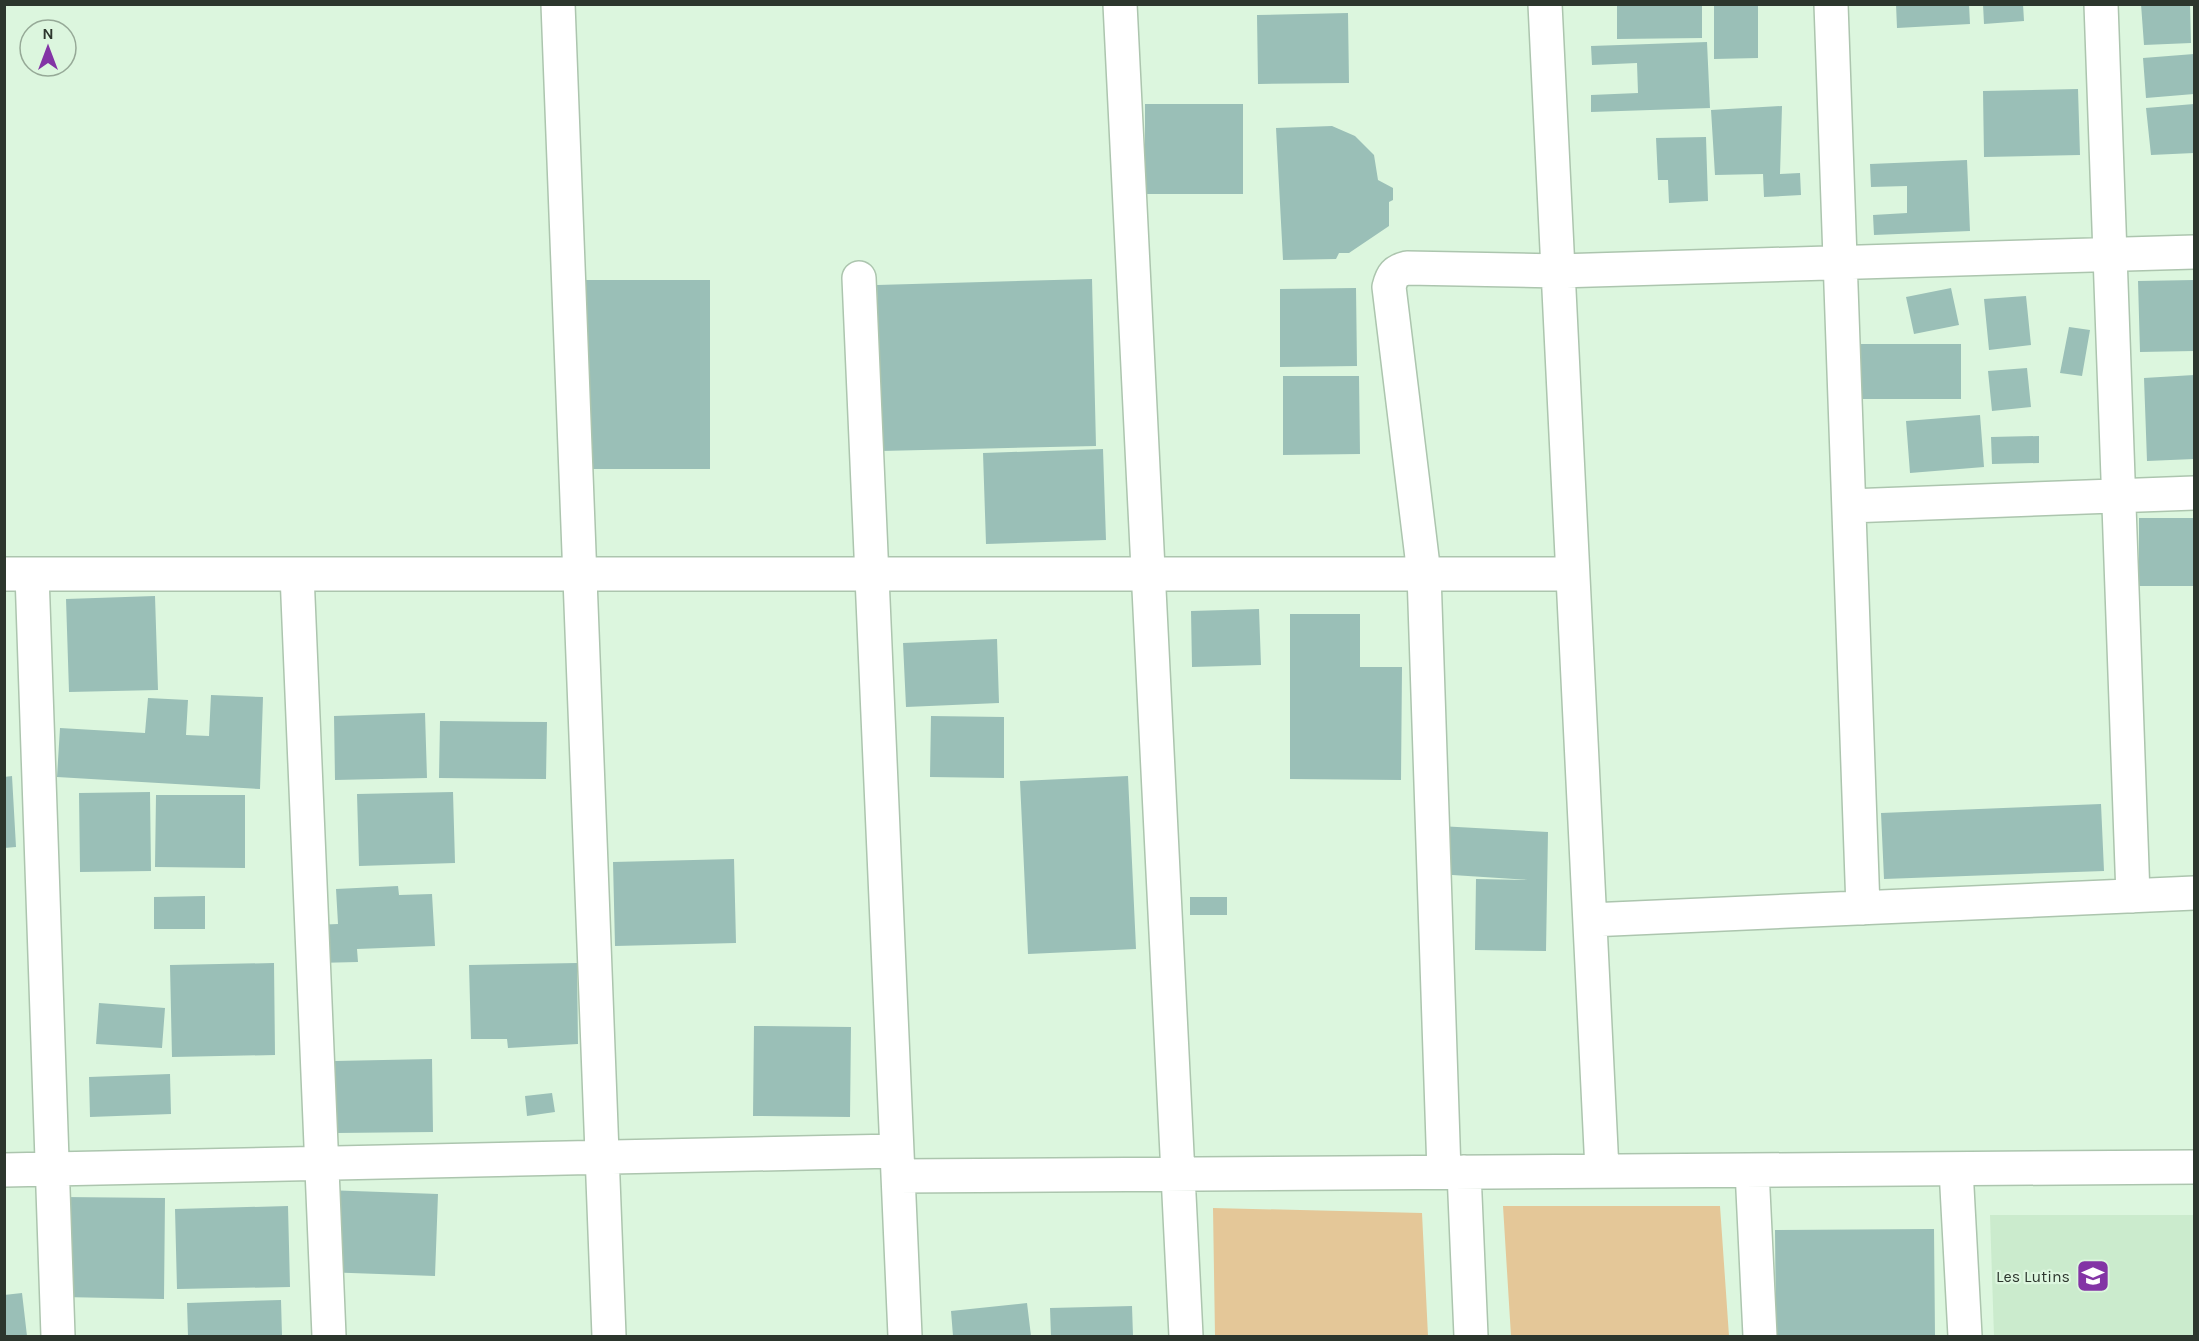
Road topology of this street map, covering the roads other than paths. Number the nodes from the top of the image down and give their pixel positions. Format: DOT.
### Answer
graph roads {
  1 [pos="558,4"];
  2 [pos="1120,4"];
  3 [pos="1545,4"];
  4 [pos="1831,4"];
  5 [pos="2101,4"];
  6 [pos="2194,252"];
  7 [pos="2110,255"];
  8 [pos="1840,263"];
  9 [pos="1558,271"];
  10 [pos="859,278"];
  11 [pos="2194,493"];
  12 [pos="2119,496"];
  13 [pos="1849,506"];
  14 [pos="18,574"];
  15 [pos="297,574"];
  16 [pos="579,574"];
  17 [pos="872,574"];
  18 [pos="1149,574"];
  19 [pos="1424,574"];
  20 [pos="1572,574"];
  21 [pos="2194,893"];
  22 [pos="2133,896"];
  23 [pos="1863,908"];
  24 [pos="1590,920"];
  25 [pos="602,1158"];
  26 [pos="322,1164"];
  27 [pos="897,1164"];
  28 [pos="2194,1167"];
  29 [pos="52,1169"];
  30 [pos="1956,1169"];
  31 [pos="4,1170"];
  32 [pos="1602,1170"];
  33 [pos="1752,1170"];
  34 [pos="1454,1172"];
  35 [pos="1178,1173"];
  36 [pos="58,1336"];
  37 [pos="329,1336"];
  38 [pos="609,1336"];
  39 [pos="905,1336"];
  40 [pos="1186,1336"];
  41 [pos="1471,1336"];
  42 [pos="1760,1336"];
  43 [pos="1965,1336"];
  1 -- 16 [label="street"];
  2 -- 18 [label="street"];
  3 -- 9 [label="street"];
  4 -- 8 [label="street"];
  5 -- 7 [label="street"];
  6 -- 7 [label="street"];
  7 -- 8 [label="street"];
  7 -- 12 [label="street"];
  8 -- 9 [label="street"];
  8 -- 13 [label="street"];
  9 -- 19 [label="street"];
  9 -- 20 [label="street"];
  10 -- 17 [label="street"];
  11 -- 12 [label="street"];
  12 -- 13 [label="street"];
  12 -- 22 [label="street"];
  13 -- 23 [label="street"];
  14 -- 15 [label="street"];
  14 -- 29 [label="street"];
  15 -- 16 [label="street"];
  15 -- 26 [label="street"];
  16 -- 17 [label="street"];
  16 -- 25 [label="street"];
  17 -- 18 [label="street"];
  17 -- 27 [label="street"];
  18 -- 19 [label="street"];
  18 -- 35 [label="street"];
  19 -- 20 [label="street"];
  19 -- 34 [label="street"];
  20 -- 24 [label="street"];
  21 -- 22 [label="street"];
  22 -- 23 [label="street"];
  23 -- 24 [label="street"];
  24 -- 32 [label="street"];
  25 -- 26 [label="street"];
  25 -- 27 [label="street"];
  25 -- 38 [label="street"];
  26 -- 29 [label="street"];
  26 -- 37 [label="street"];
  27 -- 35 [label="street"];
  27 -- 39 [label="street"];
  28 -- 30 [label="street"];
  29 -- 31 [label="street"];
  29 -- 36 [label="street"];
  30 -- 33 [label="street"];
  30 -- 43 [label="street"];
  32 -- 33 [label="street"];
  32 -- 34 [label="street"];
  33 -- 42 [label="street"];
  34 -- 35 [label="street"];
  34 -- 41 [label="street"];
  35 -- 40 [label="street"];
}
